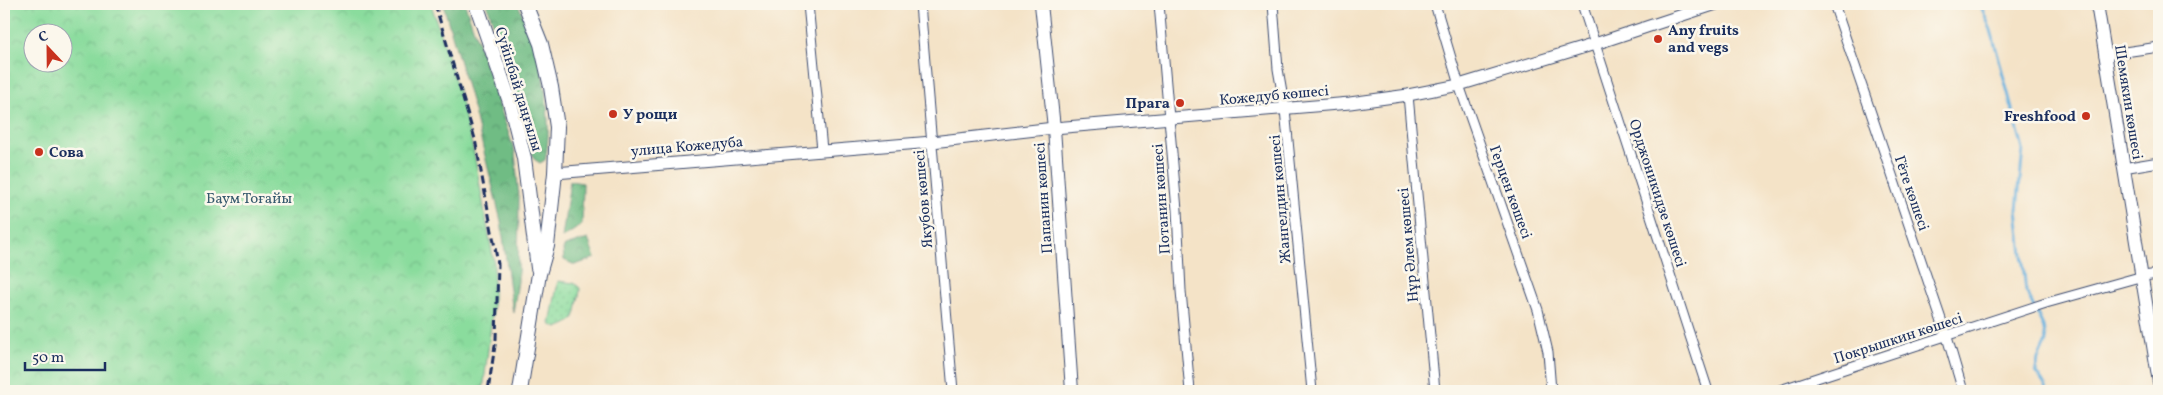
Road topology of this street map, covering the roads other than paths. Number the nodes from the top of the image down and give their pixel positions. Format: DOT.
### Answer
graph roads {
  1 [pos="476,4"];
  2 [pos="525,4"];
  3 [pos="808,4"];
  4 [pos="920,4"];
  5 [pos="1041,4"];
  6 [pos="1159,4"];
  7 [pos="1273,4"];
  8 [pos="1435,4"];
  9 [pos="1582,4"];
  10 [pos="1716,4"];
  11 [pos="1834,4"];
  12 [pos="2097,4"];
  13 [pos="1595,44"];
  14 [pos="2159,47"];
  15 [pos="2104,55"];
  16 [pos="1458,85"];
  17 [pos="1408,96"];
  18 [pos="1285,109"];
  19 [pos="1168,119"];
  20 [pos="1054,128"];
  21 [pos="932,142"];
  22 [pos="822,150"];
  23 [pos="2159,162"];
  24 [pos="2123,168"];
  25 [pos="556,173"];
  26 [pos="539,274"];
  27 [pos="2159,274"];
  28 [pos="2142,276"];
  29 [pos="1947,337"];
  30 [pos="1809,381"];
  31 [pos="2159,382"];
  32 [pos="520,391"];
  33 [pos="953,391"];
  34 [pos="1072,391"];
  35 [pos="1190,391"];
  36 [pos="1312,391"];
  37 [pos="1435,391"];
  38 [pos="1550,391"];
  39 [pos="1708,391"];
  40 [pos="1778,391"];
  41 [pos="1813,391"];
  42 [pos="1963,391"];
  1 -- 26 [label="main road, Сүйінбай даңғылы"];
  2 -- 25 [label="main road, Сүйінбай даңғылы"];
  3 -- 22 [label="street"];
  4 -- 21 [label="street, Якубов көшесі"];
  5 -- 20 [label="main road, Папанин көшесі"];
  6 -- 19 [label="street, Потанин көшесі"];
  7 -- 18 [label="street, Жангелдин көшесі"];
  8 -- 16 [label="street, Герцен көшесі"];
  9 -- 13 [label="street, Орджоникидзе көшесі"];
  10 -- 13 [label="street, Кожедуб көшесі"];
  11 -- 29 [label="street, Гёте көшесі"];
  12 -- 15 [label="main road, Шемякин көшесі"];
  13 -- 16 [label="street, Кожедуб көшесі"];
  13 -- 39 [label="street, Орджоникидзе көшесі"];
  14 -- 15 [label="street"];
  15 -- 24 [label="main road, Шемякин көшесі"];
  16 -- 17 [label="street, Кожедуб көшесі"];
  16 -- 38 [label="street, Герцен көшесі"];
  17 -- 18 [label="street, Кожедуб көшесі"];
  17 -- 37 [label="street, Нұр Әлем көшесі"];
  18 -- 19 [label="street, Кожедуб көшесі"];
  18 -- 36 [label="street, Жангелдин көшесі"];
  19 -- 20 [label="street, Кожедуб көшесі"];
  19 -- 35 [label="street, Потанин көшесі"];
  20 -- 21 [label="street, Кожедуб көшесі"];
  20 -- 34 [label="main road, Папанин көшесі"];
  21 -- 22 [label="street, Кожедуб көшесі"];
  21 -- 33 [label="street, Якубов көшесі"];
  22 -- 25 [label="street, улица Кожедуба"];
  23 -- 24 [label="street"];
  24 -- 28 [label="main road, Шемякин көшесі"];
  25 -- 26 [label="main road, Сүйінбай даңғылы"];
  26 -- 32 [label="main road, Сүйінбай даңғылы"];
  27 -- 28 [label="street"];
  28 -- 29 [label="street, Покрышкин көшесі"];
  28 -- 31 [label="main road, Шемякин көшесі"];
  29 -- 30 [label="street, Покрышкин көшесі"];
  29 -- 42 [label="street, Гёте көшесі"];
  30 -- 40 [label="street, Покрышкин көшесі"];
  30 -- 41 [label="street"];
}
